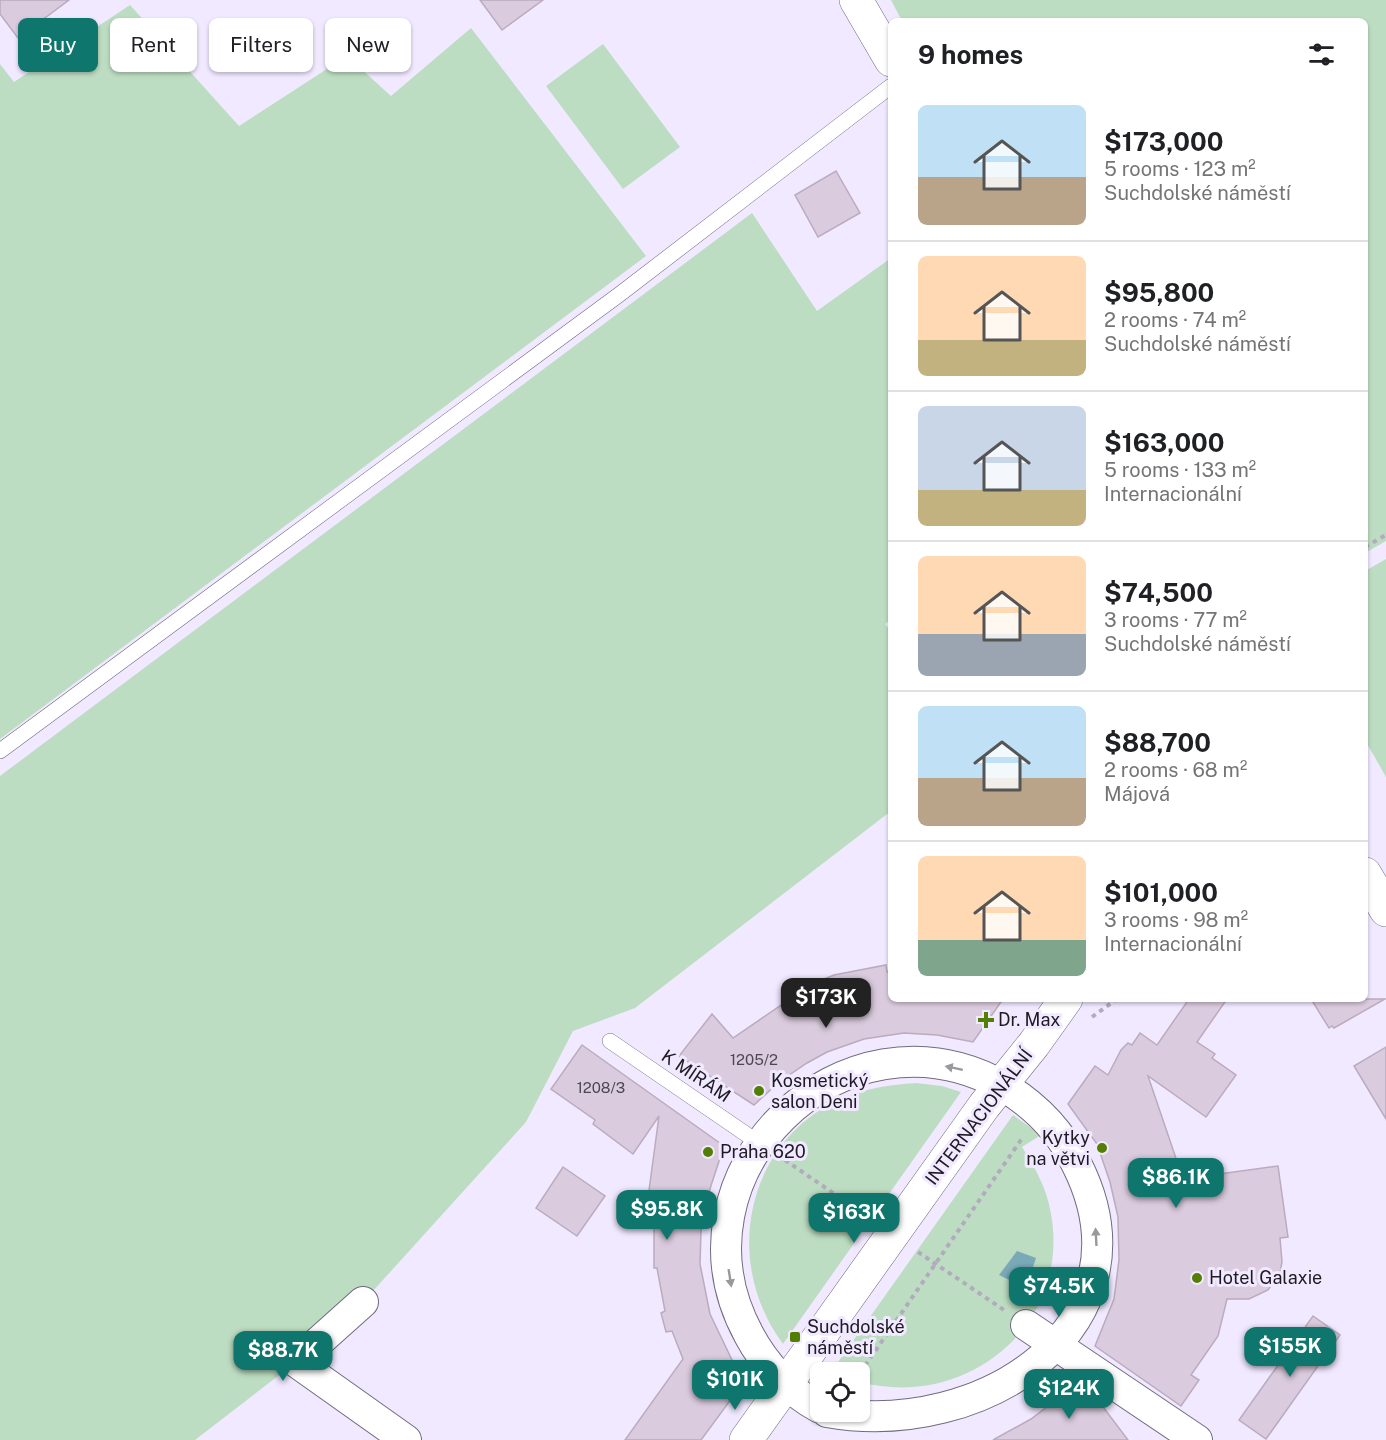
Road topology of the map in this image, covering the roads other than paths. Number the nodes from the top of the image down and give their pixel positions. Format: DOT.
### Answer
graph roads {
  1 [pos="856,0"];
  2 [pos="888,55"];
  3 [pos="888,88"];
  4 [pos="0,751"];
  5 [pos="1368,879"];
  6 [pos="1386,910"];
  7 [pos="1064,1002"];
  8 [pos="610,1041"];
  9 [pos="1001,1086"];
  10 [pos="759,1143"];
  11 [pos="363,1302"];
  12 [pos="1026,1325"];
  13 [pos="1065,1352"];
  14 [pos="786,1383"];
  15 [pos="810,1401"];
  16 [pos="851,1422"];
  17 [pos="406,1440"];
  18 [pos="746,1440"];
  19 [pos="1197,1440"];
  1 -- 2 [label="street"];
  3 -- 4 [label="lane"];
  5 -- 6 [label="street"];
  7 -- 9 [label="street, INTERNACIONÁLNÍ"];
  8 -- 10 [label="lane, K MÍRÁM"];
  9 -- 10 [label="street, one-way"];
  13 -- 9 [label="street, one-way"];
  9 -- 14 [label="street, INTERNACIONÁLNÍ"];
  10 -- 14 [label="street, one-way"];
  11 -- 17 [label="street"];
  12 -- 13 [label="street"];
  13 -- 16 [label="street"];
  13 -- 19 [label="street"];
  14 -- 15 [label="street"];
  14 -- 18 [label="street, INTERNACIONÁLNÍ"];
}
